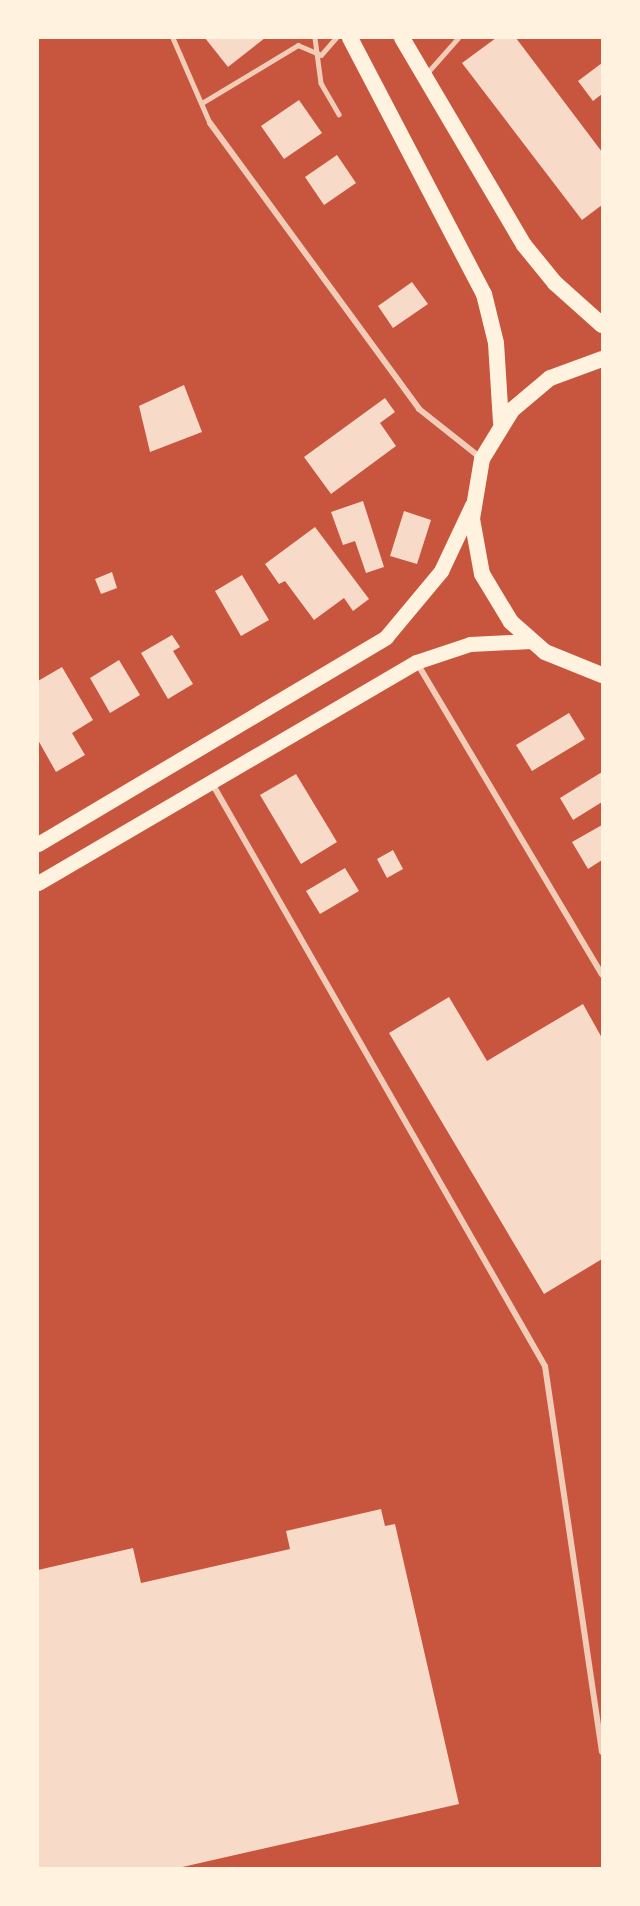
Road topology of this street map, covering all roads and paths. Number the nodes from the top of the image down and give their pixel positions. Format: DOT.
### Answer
graph roads {
  1 [pos="173,38"];
  2 [pos="315,38"];
  3 [pos="336,38"];
  4 [pos="350,38"];
  5 [pos="402,38"];
  6 [pos="458,38"];
  7 [pos="321,55"];
  8 [pos="423,80"];
  9 [pos="202,103"];
  10 [pos="339,114"];
  11 [pos="210,123"];
  12 [pos="603,325"];
  13 [pos="603,358"];
  14 [pos="501,423"];
  15 [pos="482,459"];
  16 [pos="472,505"];
  17 [pos="531,641"];
  18 [pos="416,662"];
  19 [pos="603,675"];
  20 [pos="213,785"];
  21 [pos="38,844"];
  22 [pos="38,883"];
  23 [pos="603,974"];
  24 [pos="603,1752"];
  1 -- 9 [label="lane"];
  2 -- 7 [label="lane"];
  3 -- 7 [label="lane"];
  4 -- 14 [label="highway"];
  5 -- 8 [label="highway"];
  6 -- 8 [label="lane"];
  7 -- 9 [label="lane"];
  7 -- 10 [label="lane"];
  8 -- 12 [label="highway"];
  9 -- 11 [label="lane"];
  11 -- 15 [label="street"];
  13 -- 14 [label="highway"];
  14 -- 15 [label="highway"];
  15 -- 16 [label="highway"];
  16 -- 17 [label="highway"];
  16 -- 21 [label="main road"];
  17 -- 18 [label="main road"];
  17 -- 19 [label="highway"];
  18 -- 20 [label="main road"];
  18 -- 23 [label="street"];
  20 -- 22 [label="main road"];
  20 -- 24 [label="street"];
}
